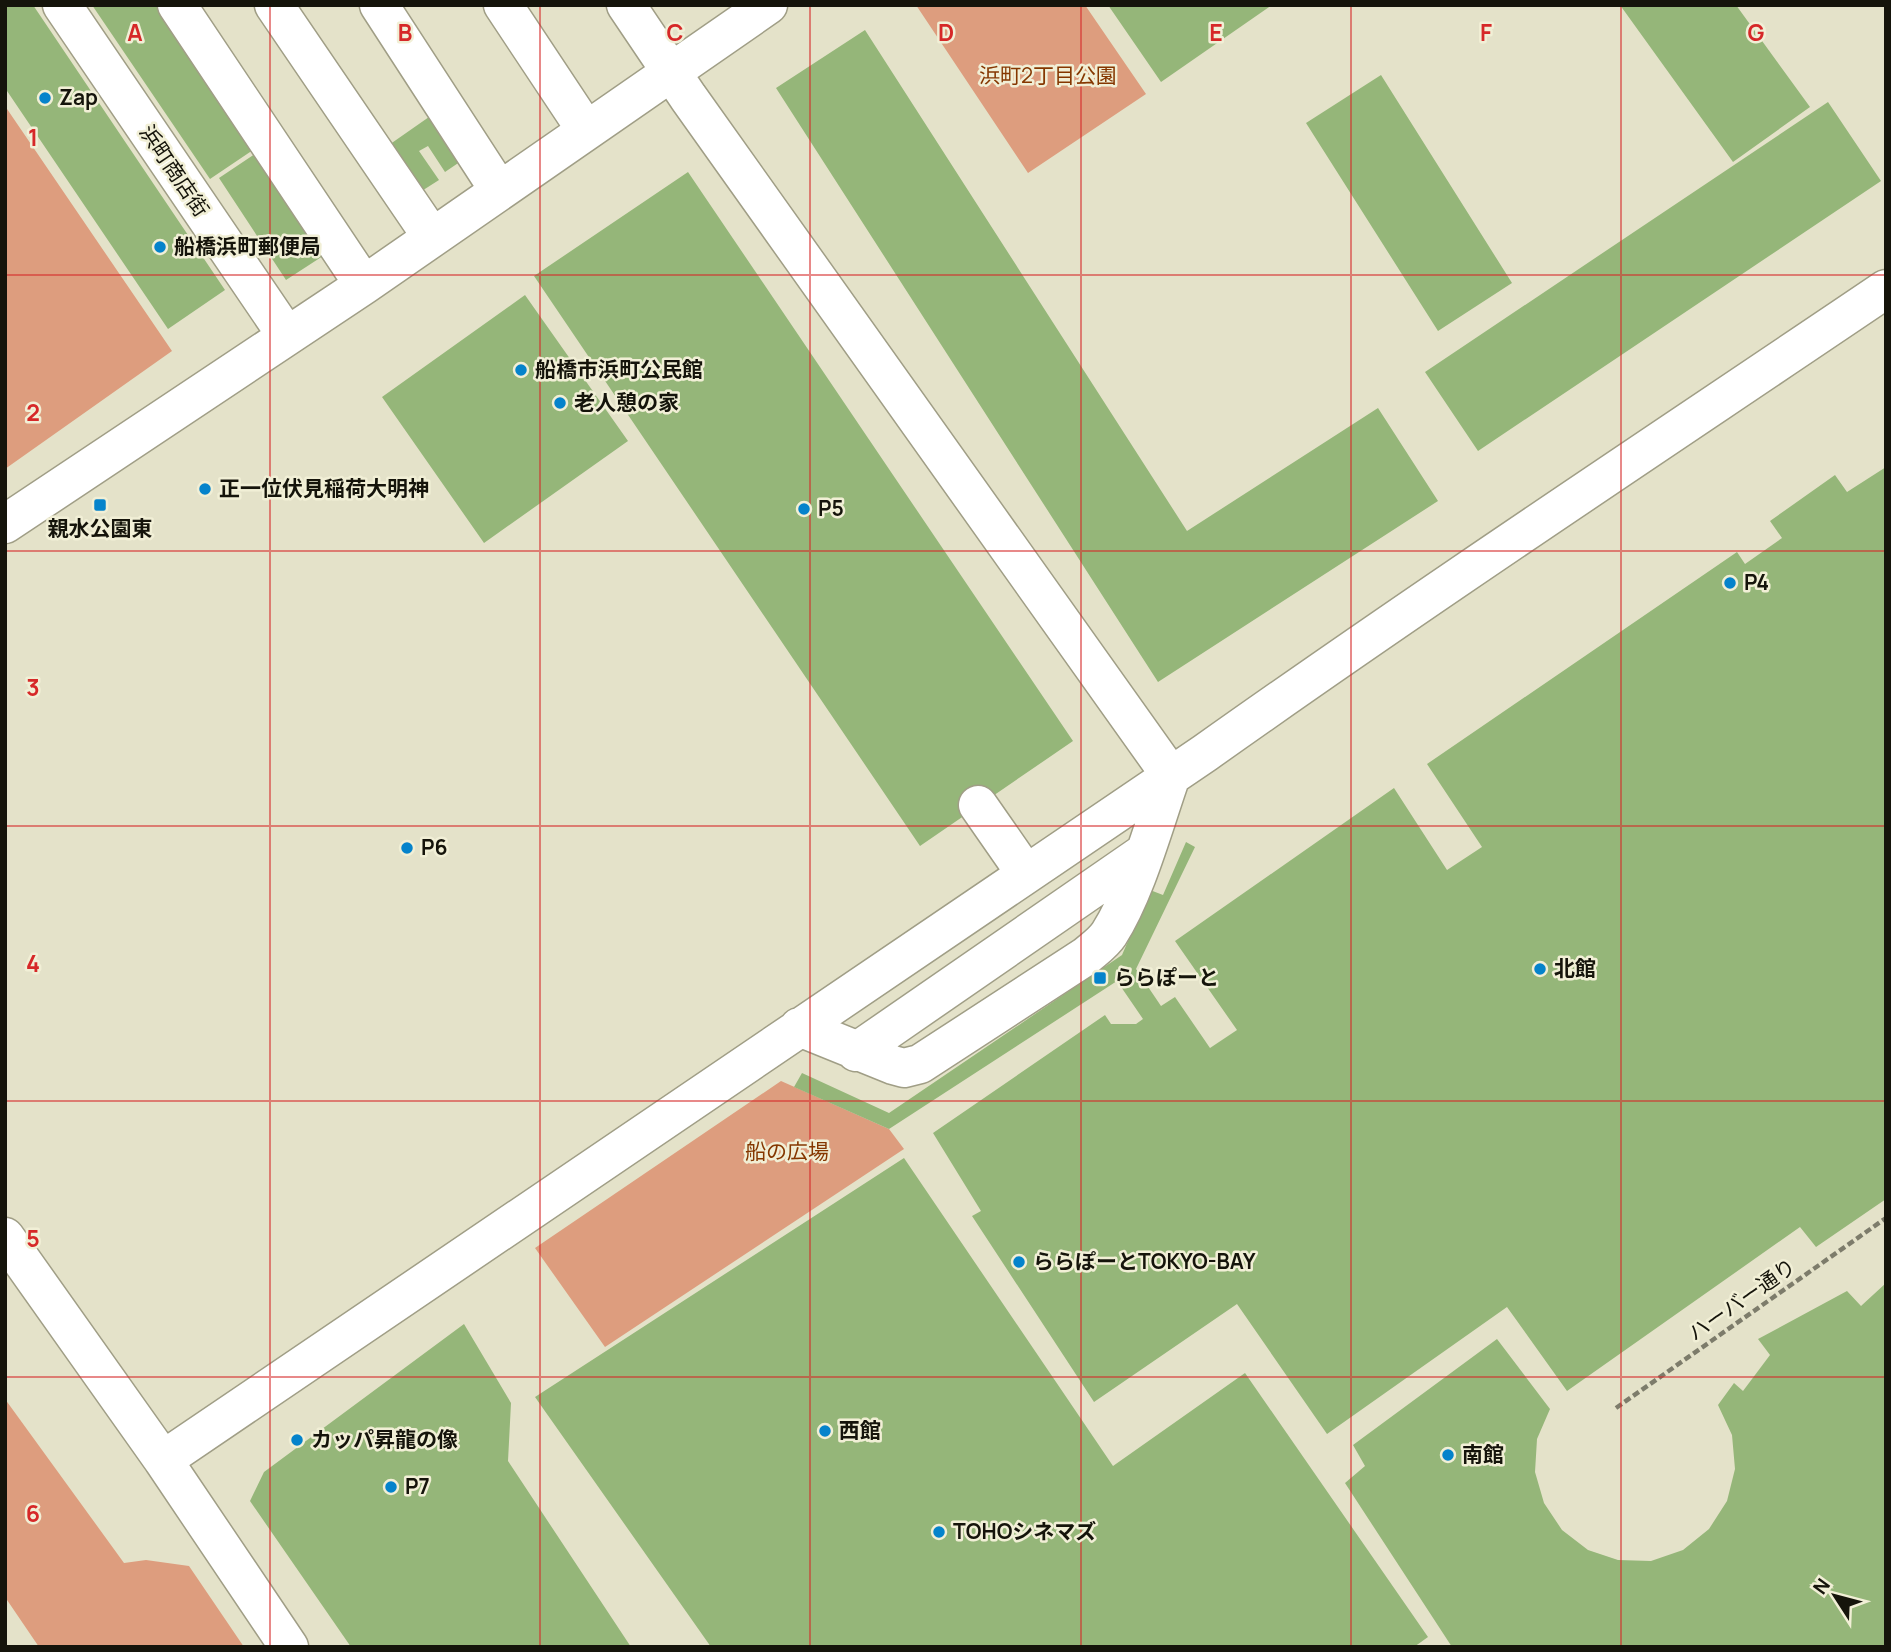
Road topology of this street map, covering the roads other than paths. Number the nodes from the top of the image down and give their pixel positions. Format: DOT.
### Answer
graph roads {
  1 [pos="62,5"];
  2 [pos="177,5"];
  3 [pos="274,5"];
  4 [pos="379,5"];
  5 [pos="503,5"];
  6 [pos="626,5"];
  7 [pos="766,6"];
  8 [pos="671,74"];
  9 [pos="586,130"];
  10 [pos="499,190"];
  11 [pos="432,237"];
  12 [pos="364,285"];
  13 [pos="1886,289"];
  14 [pos="287,336"];
  15 [pos="5,524"];
  16 [pos="1171,776"];
  17 [pos="978,805"];
  18 [pos="1144,853"];
  19 [pos="1026,874"];
  20 [pos="799,1027"];
  21 [pos="856,1052"];
  22 [pos="5,1237"];
  23 [pos="163,1460"];
  24 [pos="289,1647"];
  1 -- 14 [label="street, 浜町商店街"];
  2 -- 12 [label="street"];
  3 -- 11 [label="street"];
  4 -- 10 [label="street"];
  5 -- 9 [label="street"];
  6 -- 8 [label="street"];
  7 -- 8 [label="street"];
  8 -- 9 [label="street"];
  8 -- 16 [label="street"];
  9 -- 10 [label="street"];
  10 -- 11 [label="street"];
  11 -- 12 [label="street"];
  12 -- 14 [label="street"];
  13 -- 16 [label="street"];
  14 -- 15 [label="street"];
  16 -- 18 [label="street"];
  16 -- 19 [label="street"];
  17 -- 19 [label="street"];
  18 -- 21 [label="street"];
  18 -- 21 [label="street"];
  19 -- 20 [label="street"];
  20 -- 21 [label="street"];
  20 -- 23 [label="street"];
  22 -- 23 [label="street"];
  23 -- 24 [label="street"];
}
